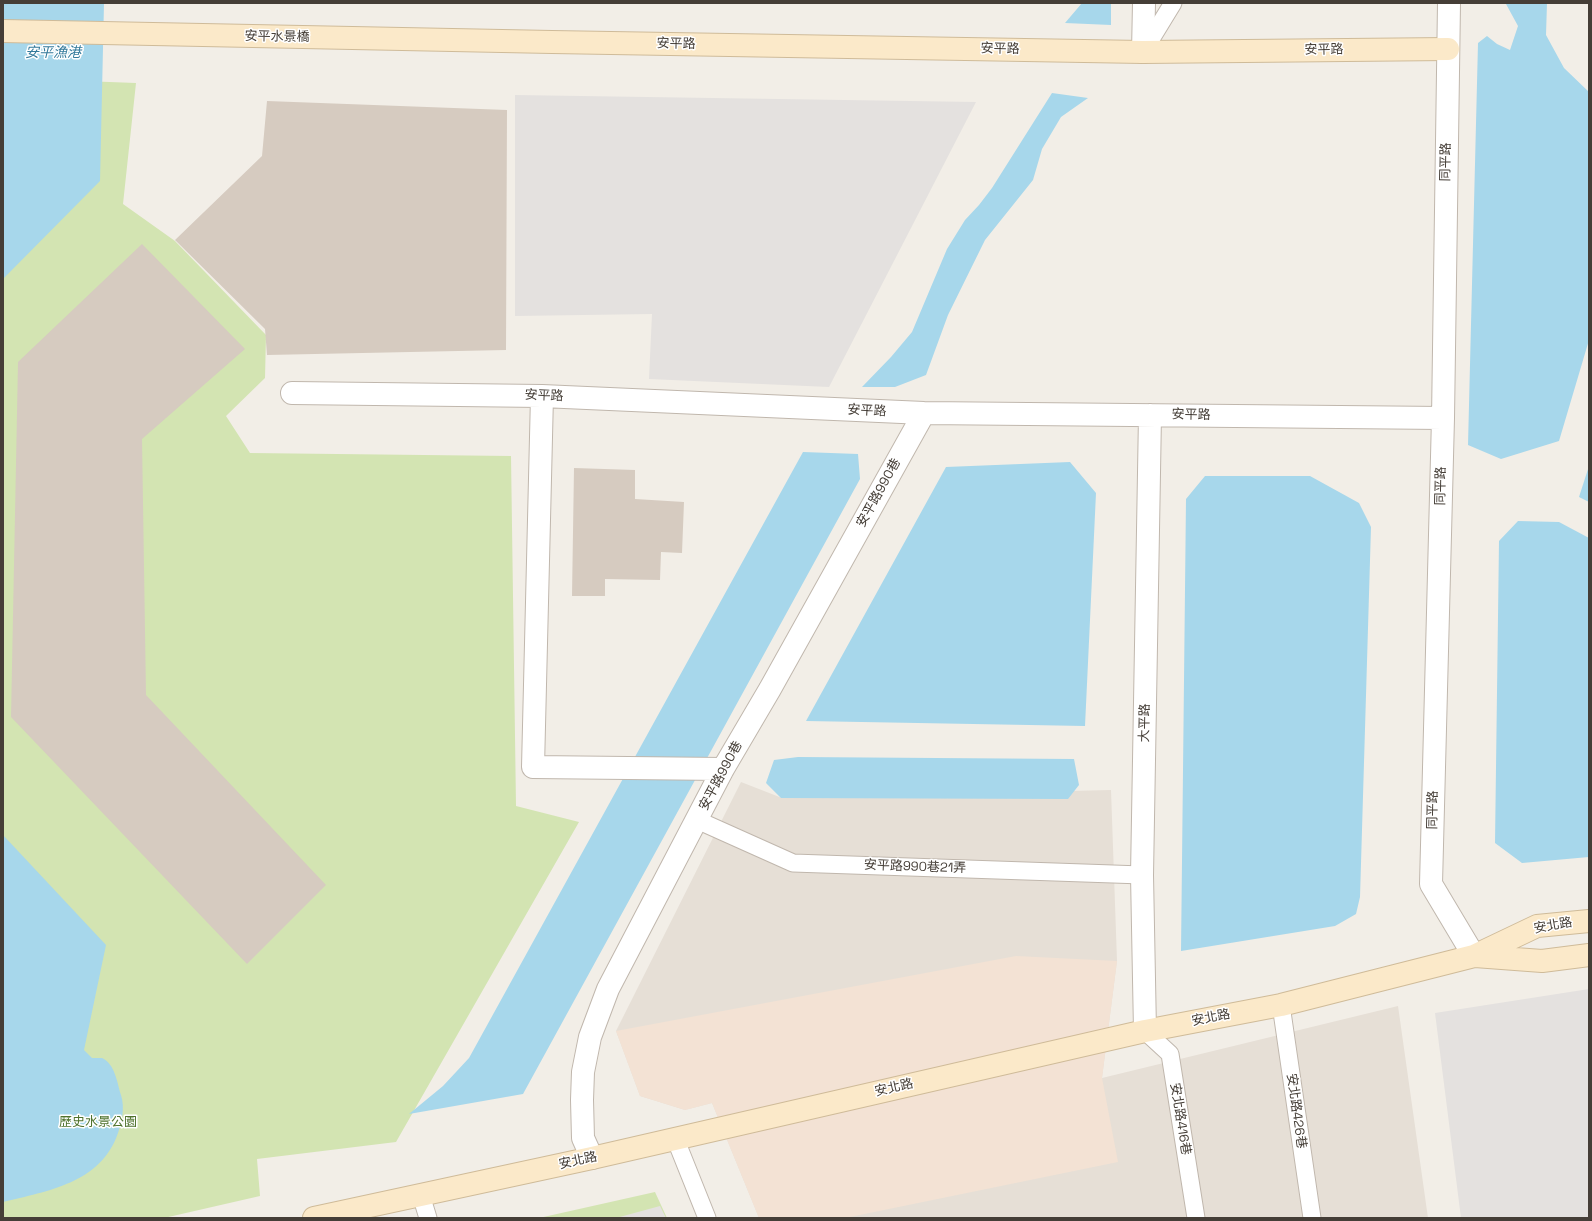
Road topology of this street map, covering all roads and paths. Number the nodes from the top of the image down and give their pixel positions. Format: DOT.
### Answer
graph roads {
  1 [pos="1144,3"];
  2 [pos="1173,3"];
  3 [pos="1449,3"];
  4 [pos="3,31"];
  5 [pos="552,42"];
  6 [pos="1448,49"];
  7 [pos="1143,52"];
  8 [pos="292,393"];
  9 [pos="542,396"];
  10 [pos="924,413"];
  11 [pos="1150,415"];
  12 [pos="1443,418"];
  13 [pos="723,769"];
  14 [pos="698,820"];
  15 [pos="1142,875"];
  16 [pos="1589,921"];
  17 [pos="1589,955"];
  18 [pos="1474,956"];
  19 [pos="1281,1005"];
  20 [pos="1145,1031"];
  21 [pos="675,1138"];
  22 [pos="592,1158"];
  23 [pos="421,1195"];
  24 [pos="314,1218"];
  25 [pos="428,1218"];
  26 [pos="707,1218"];
  27 [pos="1196,1218"];
  28 [pos="1312,1218"];
  1 -- 7 [label="street"];
  2 -- 7 [label="lane"];
  3 -- 6 [label="street, 同平路"];
  4 -- 5 [label="street, 安平水景橋"];
  5 -- 7 [label="street, 安平路"];
  6 -- 7 [label="street, 安平路"];
  6 -- 12 [label="street, 同平路"];
  8 -- 9 [label="street, 安平路"];
  9 -- 10 [label="street, 安平路"];
  9 -- 13 [label="street"];
  10 -- 11 [label="street, 安平路"];
  10 -- 13 [label="street, 安平路990巷"];
  11 -- 12 [label="street, 安平路"];
  11 -- 15 [label="street, 大平路"];
  12 -- 18 [label="street, 同平路"];
  13 -- 14 [label="street, 安平路990巷"];
  14 -- 15 [label="lane, 安平路990巷21弄"];
  14 -- 22 [label="street, 安平路990巷"];
  15 -- 20 [label="street, 大平路"];
  16 -- 18 [label="street, 安北路"];
  17 -- 18 [label="street, 安北路"];
  18 -- 19 [label="street, 安北路"];
  19 -- 20 [label="street, 安北路"];
  19 -- 28 [label="lane, 安北路426巷"];
  20 -- 21 [label="street, 安北路"];
  20 -- 27 [label="lane, 安北路416巷"];
  21 -- 22 [label="street, 安北路"];
  21 -- 26 [label="lane"];
  22 -- 23 [label="street, 安北路"];
  23 -- 24 [label="street, 安北路"];
  23 -- 25 [label="lane"];
}
